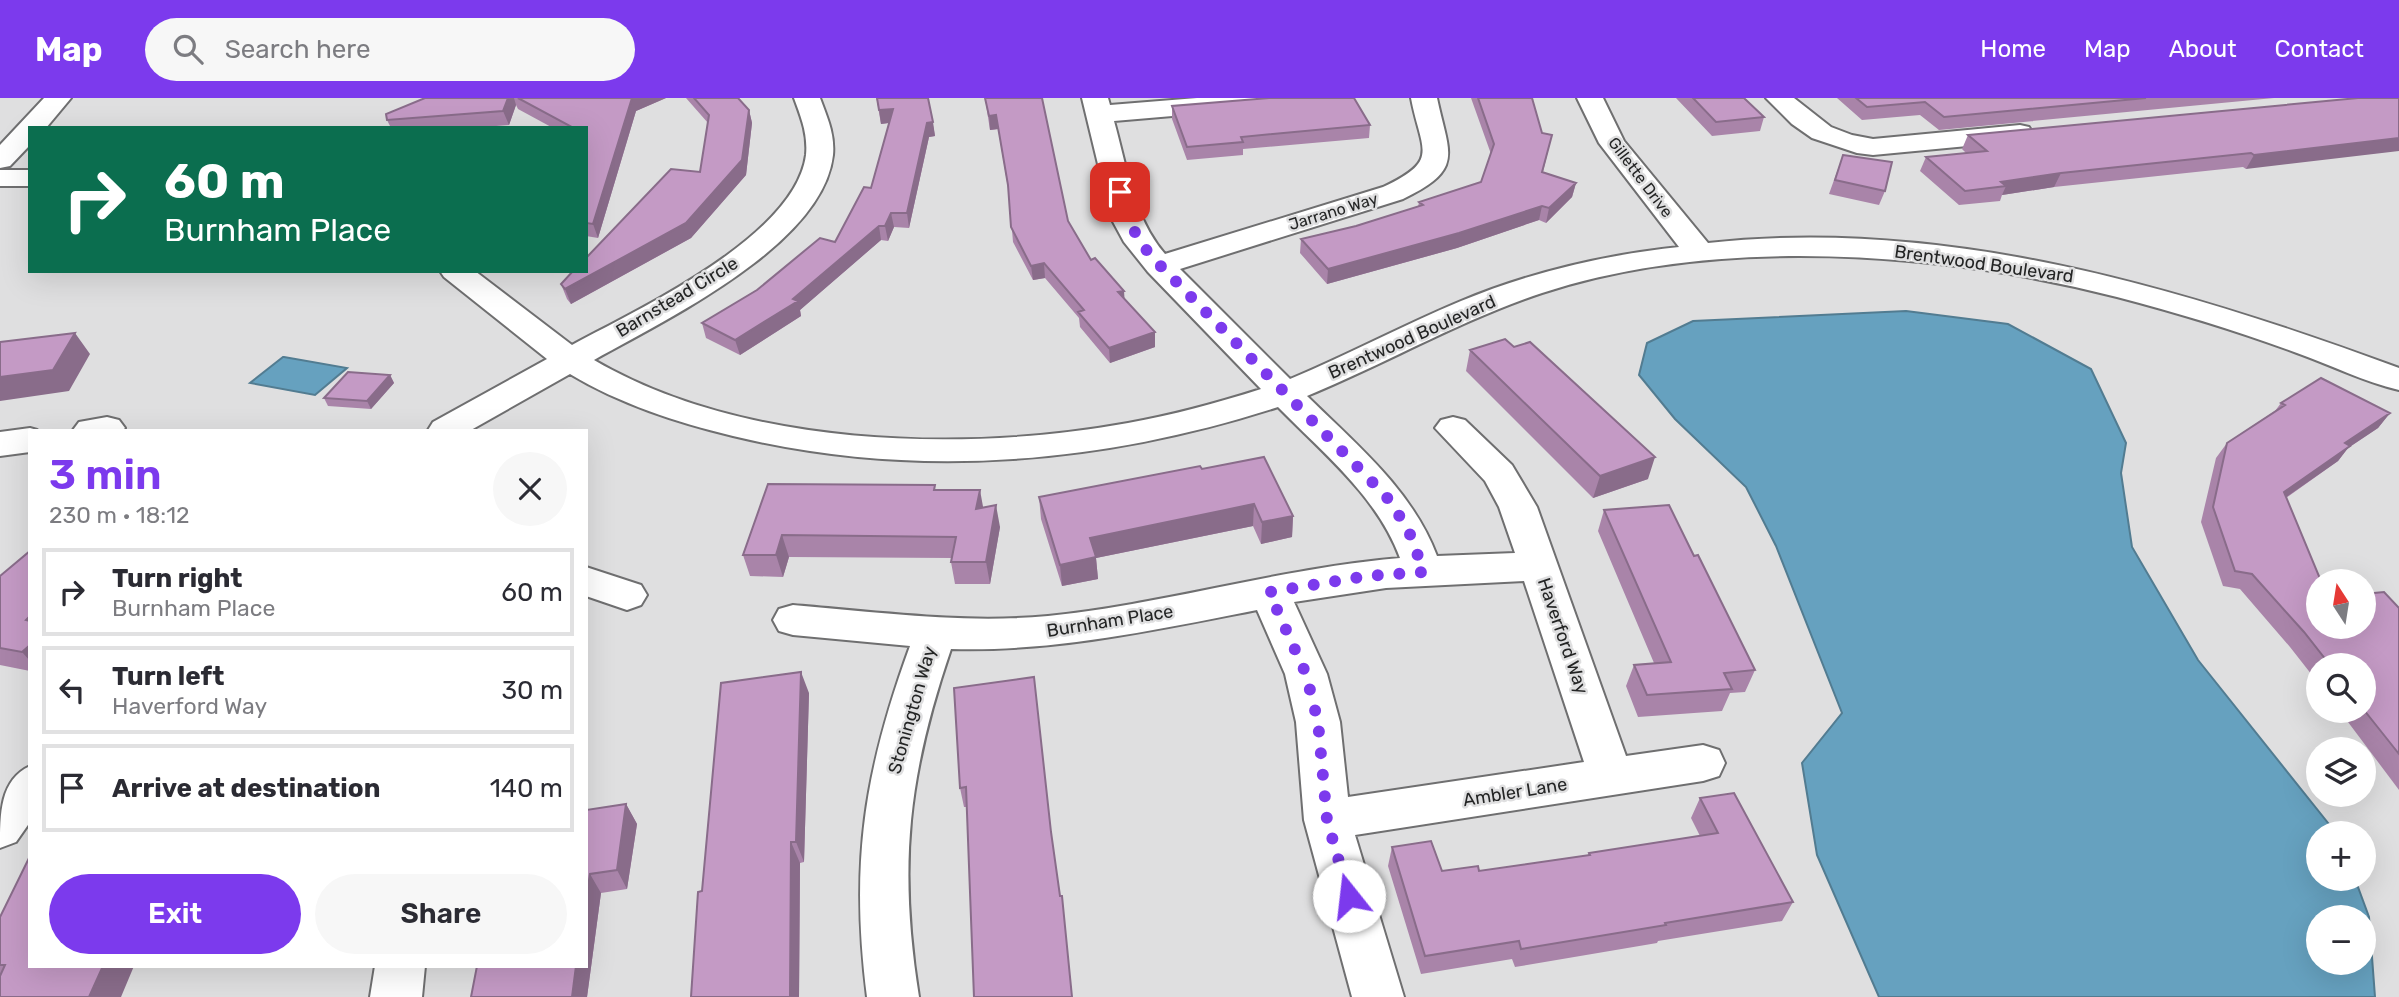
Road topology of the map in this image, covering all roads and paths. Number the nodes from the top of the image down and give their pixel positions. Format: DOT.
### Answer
graph roads {
  1 [pos="58,98"];
  2 [pos="807,98"];
  3 [pos="1290,98"];
  4 [pos="1424,98"];
  5 [pos="1590,98"];
  6 [pos="1779,98"];
  7 [pos="1097,106"];
  8 [pos="34,126"];
  9 [pos="2051,130"];
  10 [pos="28,132"];
  11 [pos="0,161"];
  12 [pos="28,161"];
  13 [pos="0,178"];
  14 [pos="28,178"];
  15 [pos="1699,252"];
  16 [pos="1159,266"];
  17 [pos="458,273"];
  18 [pos="570,360"];
  19 [pos="2399,380"];
  20 [pos="1285,393"];
  21 [pos="1453,428"];
  22 [pos="446,429"];
  23 [pos="28,440"];
  24 [pos="0,444"];
  25 [pos="1539,566"];
  26 [pos="1424,572"];
  27 [pos="588,582"];
  28 [pos="1269,592"];
  29 [pos="627,595"];
  30 [pos="793,620"];
  31 [pos="936,632"];
  32 [pos="1703,762"];
  33 [pos="1611,777"];
  34 [pos="28,788"];
  35 [pos="1327,820"];
  36 [pos="0,828"];
  37 [pos="400,968"];
  38 [pos="396,997"];
  39 [pos="893,997"];
  40 [pos="1378,997"];
  1 -- 8 [label="street"];
  2 -- 18 [label="street, Barnstead Circle"];
  3 -- 7 [label="street"];
  4 -- 16 [label="street, Jarrano Way"];
  5 -- 15 [label="street, Gillette Drive"];
  6 -- 9 [label="street"];
  7 -- 16 [label="street"];
  10 -- 11 [label="street"];
  11 -- 12 [label="street"];
  13 -- 14 [label="street"];
  15 -- 19 [label="street, Brentwood Boulevard"];
  15 -- 20 [label="street, Brentwood Boulevard"];
  16 -- 20 [label="street"];
  17 -- 18 [label="street, Brentwood Boulevard"];
  18 -- 20 [label="street, Brentwood Boulevard"];
  18 -- 22 [label="street, Barnstead Circle"];
  20 -- 26 [label="street"];
  21 -- 25 [label="street"];
  23 -- 24 [label="street"];
  25 -- 26 [label="street, Haverford Way"];
  25 -- 33 [label="street, Haverford Way"];
  26 -- 28 [label="street, Burnham Place"];
  27 -- 29 [label="street"];
  28 -- 31 [label="street, Burnham Place"];
  28 -- 35 [label="street"];
  30 -- 31 [label="street, Burnham Place"];
  31 -- 39 [label="street, Stonington Way"];
  32 -- 33 [label="street, Ambler Lane"];
  33 -- 35 [label="street, Ambler Lane"];
  34 -- 36 [label="street"];
  35 -- 40 [label="street"];
  37 -- 38 [label="street"];
}
